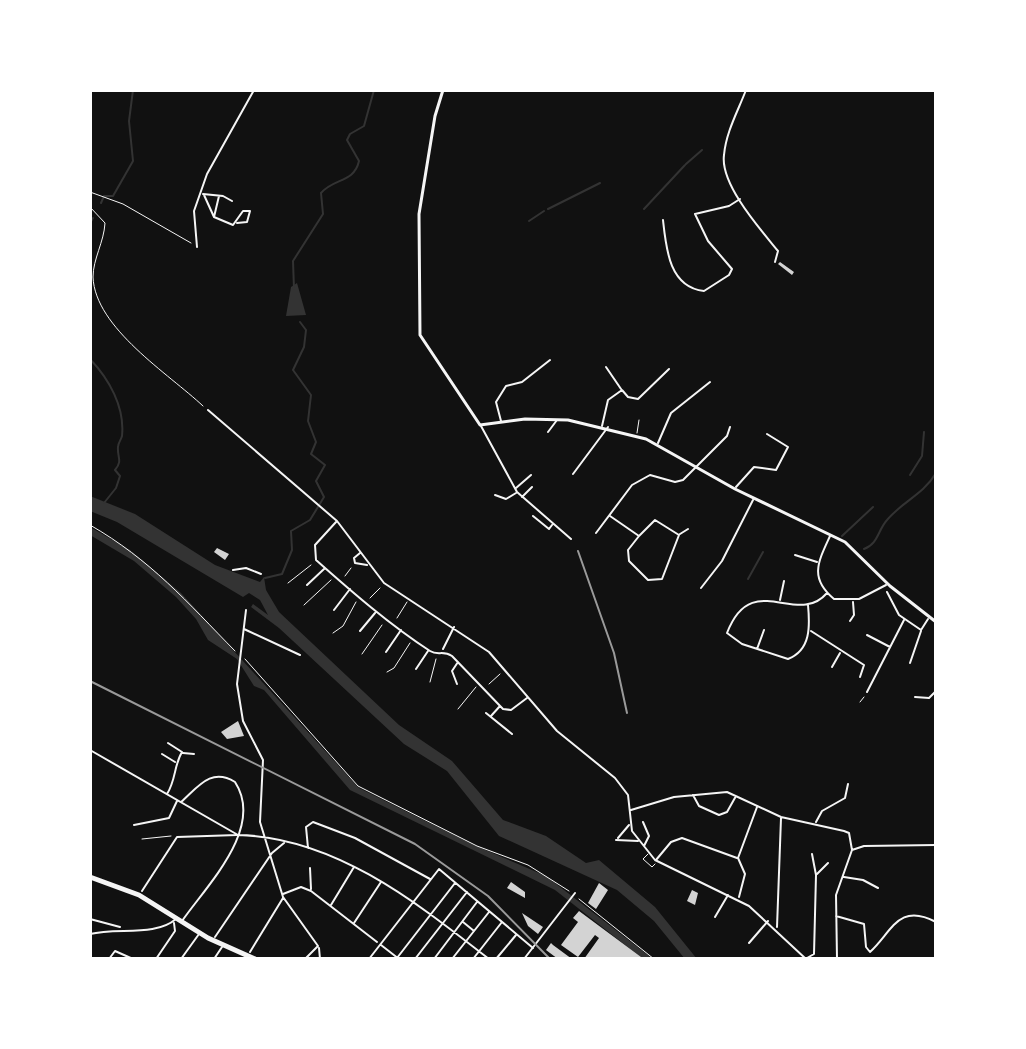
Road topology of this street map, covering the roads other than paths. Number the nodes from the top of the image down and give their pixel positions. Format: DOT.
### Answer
graph roads {
  1 [pos="254,90"];
  2 [pos="443,90"];
  3 [pos="746,90"];
  4 [pos="202,192"];
  5 [pos="219,196"];
  6 [pos="740,199"];
  7 [pos="232,201"];
  8 [pos="214,217"];
  9 [pos="663,220"];
  10 [pos="237,223"];
  11 [pos="197,247"];
  12 [pos="775,262"];
  13 [pos="550,360"];
  14 [pos="606,367"];
  15 [pos="669,369"];
  16 [pos="710,382"];
  17 [pos="622,390"];
  18 [pos="208,410"];
  19 [pos="558,419"];
  20 [pos="639,420"];
  21 [pos="502,422"];
  22 [pos="480,425"];
  23 [pos="602,426"];
  24 [pos="608,427"];
  25 [pos="730,427"];
  26 [pos="548,432"];
  27 [pos="767,434"];
  28 [pos="637,436"];
  29 [pos="657,444"];
  30 [pos="696,467"];
  31 [pos="573,474"];
  32 [pos="531,475"];
  33 [pos="532,487"];
  34 [pos="735,489"];
  35 [pos="516,491"];
  36 [pos="495,495"];
  37 [pos="521,497"];
  38 [pos="754,497"];
  39 [pos="533,516"];
  40 [pos="610,516"];
  41 [pos="337,521"];
  42 [pos="553,525"];
  43 [pos="688,529"];
  44 [pos="596,533"];
  45 [pos="679,535"];
  46 [pos="830,535"];
  47 [pos="639,536"];
  48 [pos="571,539"];
  49 [pos="361,553"];
  50 [pos="795,555"];
  51 [pos="818,562"];
  52 [pos="368,564"];
  53 [pos="325,568"];
  54 [pos="233,570"];
  55 [pos="261,574"];
  56 [pos="784,581"];
  57 [pos="888,583"];
  58 [pos="307,585"];
  59 [pos="351,588"];
  60 [pos="701,588"];
  61 [pos="887,592"];
  62 [pos="827,593"];
  63 [pos="780,601"];
  64 [pos="853,601"];
  65 [pos="808,605"];
  66 [pos="246,610"];
  67 [pos="334,610"];
  68 [pos="376,612"];
  69 [pos="929,618"];
  70 [pos="904,620"];
  71 [pos="850,621"];
  72 [pos="936,622"];
  73 [pos="454,627"];
  74 [pos="242,629"];
  75 [pos="401,629"];
  76 [pos="764,630"];
  77 [pos="810,630"];
  78 [pos="921,630"];
  79 [pos="360,631"];
  80 [pos="867,635"];
  81 [pos="890,647"];
  82 [pos="429,650"];
  83 [pos="757,650"];
  84 [pos="386,652"];
  85 [pos="440,652"];
  86 [pos="841,652"];
  87 [pos="300,655"];
  88 [pos="459,661"];
  89 [pos="910,663"];
  90 [pos="832,667"];
  91 [pos="416,669"];
  92 [pos="860,677"];
  93 [pos="457,684"];
  94 [pos="936,691"];
  95 [pos="867,692"];
  96 [pos="915,697"];
  97 [pos="527,698"];
  98 [pos="500,706"];
  99 [pos="486,713"];
  100 [pos="490,717"];
  101 [pos="512,734"];
  102 [pos="168,743"];
  103 [pos="90,750"];
  104 [pos="182,752"];
  105 [pos="162,754"];
  106 [pos="194,754"];
  107 [pos="176,763"];
  108 [pos="848,784"];
  109 [pos="693,794"];
  110 [pos="166,795"];
  111 [pos="736,795"];
  112 [pos="179,802"];
  113 [pos="758,806"];
  114 [pos="631,810"];
  115 [pos="781,817"];
  116 [pos="643,822"];
  117 [pos="816,823"];
  118 [pos="630,824"];
  119 [pos="134,825"];
  120 [pos="238,835"];
  121 [pos="265,836"];
  122 [pos="638,841"];
  123 [pos="285,842"];
  124 [pos="936,845"];
  125 [pos="643,848"];
  126 [pos="308,849"];
  127 [pos="852,850"];
  128 [pos="272,853"];
  129 [pos="648,854"];
  130 [pos="812,854"];
  131 [pos="738,858"];
  132 [pos="656,861"];
  133 [pos="828,863"];
  134 [pos="354,867"];
  135 [pos="310,868"];
  136 [pos="816,875"];
  137 [pos="90,877"];
  138 [pos="843,877"];
  139 [pos="431,879"];
  140 [pos="456,881"];
  141 [pos="381,882"];
  142 [pos="878,888"];
  143 [pos="142,891"];
  144 [pos="311,891"];
  145 [pos="467,891"];
  146 [pos="575,893"];
  147 [pos="729,894"];
  148 [pos="282,896"];
  149 [pos="738,899"];
  150 [pos="414,901"];
  151 [pos="478,901"];
  152 [pos="330,906"];
  153 [pos="490,911"];
  154 [pos="431,914"];
  155 [pos="836,916"];
  156 [pos="715,917"];
  157 [pos="90,919"];
  158 [pos="177,920"];
  159 [pos="768,921"];
  160 [pos="462,922"];
  161 [pos="503,922"];
  162 [pos="936,922"];
  163 [pos="443,923"];
  164 [pos="354,924"];
  165 [pos="122,928"];
  166 [pos="777,928"];
  167 [pos="474,931"];
  168 [pos="454,932"];
  169 [pos="199,933"];
  170 [pos="90,934"];
  171 [pos="516,934"];
  172 [pos="215,937"];
  173 [pos="466,941"];
  174 [pos="379,943"];
  175 [pos="749,943"];
  176 [pos="222,946"];
  177 [pos="318,946"];
  178 [pos="533,948"];
  179 [pos="480,951"];
  180 [pos="814,954"];
  181 [pos="248,955"];
  182 [pos="110,957"];
  183 [pos="398,958"];
  184 [pos="133,959"];
  185 [pos="156,959"];
  186 [pos="181,959"];
  187 [pos="214,959"];
  188 [pos="255,959"];
  189 [pos="305,959"];
  190 [pos="320,959"];
  191 [pos="369,959"];
  192 [pos="415,959"];
  193 [pos="434,959"];
  194 [pos="452,959"];
  195 [pos="473,959"];
  196 [pos="489,959"];
  197 [pos="496,959"];
  198 [pos="524,959"];
  199 [pos="806,959"];
  200 [pos="815,959"];
  201 [pos="837,959"];
  1 -- 4 [label="street"];
  2 -- 22 [label="street"];
  3 -- 6 [label="street"];
  4 -- 5 [label="street"];
  4 -- 8 [label="street"];
  4 -- 11 [label="street"];
  5 -- 7 [label="street"];
  5 -- 8 [label="street"];
  6 -- 9 [label="street"];
  6 -- 12 [label="street"];
  8 -- 10 [label="street"];
  13 -- 21 [label="street"];
  14 -- 17 [label="street"];
  15 -- 17 [label="street"];
  16 -- 29 [label="street"];
  17 -- 23 [label="street"];
  18 -- 41 [label="street"];
  19 -- 21 [label="street"];
  19 -- 23 [label="street"];
  19 -- 26 [label="street"];
  20 -- 28 [label="lane"];
  21 -- 22 [label="street"];
  22 -- 35 [label="street"];
  23 -- 24 [label="street"];
  24 -- 28 [label="street"];
  24 -- 31 [label="street"];
  25 -- 30 [label="street"];
  27 -- 34 [label="street"];
  28 -- 29 [label="street"];
  29 -- 30 [label="street"];
  30 -- 34 [label="street"];
  30 -- 40 [label="street"];
  32 -- 35 [label="street"];
  33 -- 37 [label="street"];
  34 -- 38 [label="street"];
  35 -- 36 [label="street"];
  35 -- 37 [label="street"];
  37 -- 42 [label="street"];
  38 -- 46 [label="street"];
  38 -- 60 [label="street"];
  39 -- 42 [label="street"];
  40 -- 44 [label="street"];
  40 -- 47 [label="street"];
  41 -- 49 [label="street"];
  41 -- 53 [label="street"];
  42 -- 48 [label="street"];
  43 -- 45 [label="street"];
  45 -- 47 [label="street"];
  45 -- 47 [label="street"];
  46 -- 51 [label="street"];
  46 -- 57 [label="street"];
  49 -- 52 [label="street"];
  49 -- 52 [label="street"];
  50 -- 51 [label="street"];
  51 -- 62 [label="street"];
  52 -- 73 [label="street"];
  53 -- 58 [label="street"];
  53 -- 59 [label="street"];
  54 -- 55 [label="street"];
  56 -- 63 [label="street"];
  57 -- 64 [label="street"];
  57 -- 69 [label="street"];
  59 -- 67 [label="street"];
  59 -- 68 [label="street"];
  61 -- 70 [label="street"];
  62 -- 64 [label="street"];
  62 -- 65 [label="street"];
  63 -- 65 [label="street"];
  63 -- 83 [label="street"];
  64 -- 71 [label="street"];
  65 -- 77 [label="street"];
  66 -- 74 [label="street"];
  68 -- 75 [label="street"];
  68 -- 79 [label="street"];
  69 -- 72 [label="street"];
  69 -- 78 [label="street"];
  70 -- 78 [label="street"];
  70 -- 81 [label="street"];
  73 -- 85 [label="street"];
  73 -- 97 [label="street"];
  74 -- 87 [label="street"];
  74 -- 121 [label="street"];
  75 -- 82 [label="street"];
  75 -- 84 [label="street"];
  76 -- 83 [label="street"];
  77 -- 83 [label="street"];
  77 -- 86 [label="street"];
  78 -- 89 [label="street"];
  80 -- 81 [label="street"];
  81 -- 95 [label="street"];
  82 -- 85 [label="street"];
  82 -- 91 [label="street"];
  85 -- 88 [label="street"];
  86 -- 90 [label="street"];
  86 -- 92 [label="street"];
  88 -- 93 [label="street"];
  88 -- 98 [label="street"];
  94 -- 96 [label="street"];
  97 -- 98 [label="street"];
  97 -- 114 [label="street"];
  98 -- 100 [label="street"];
  99 -- 100 [label="street"];
  100 -- 101 [label="street"];
  102 -- 104 [label="street"];
  103 -- 110 [label="street"];
  104 -- 106 [label="street"];
  104 -- 107 [label="street"];
  105 -- 107 [label="street"];
  107 -- 110 [label="street"];
  108 -- 117 [label="street"];
  109 -- 111 [label="street"];
  109 -- 111 [label="street"];
  109 -- 114 [label="street"];
  110 -- 112 [label="street"];
  111 -- 113 [label="street"];
  112 -- 119 [label="street"];
  112 -- 120 [label="street"];
  112 -- 120 [label="street"];
  113 -- 115 [label="street"];
  113 -- 131 [label="street"];
  114 -- 118 [label="street"];
  115 -- 117 [label="street"];
  115 -- 166 [label="street"];
  116 -- 125 [label="street"];
  117 -- 127 [label="street"];
  118 -- 122 [label="street"];
  118 -- 122 [label="street"];
  120 -- 121 [label="street"];
  120 -- 143 [label="street"];
  120 -- 158 [label="street"];
  121 -- 123 [label="street"];
  121 -- 128 [label="street"];
  122 -- 125 [label="street"];
  123 -- 126 [label="street"];
  123 -- 128 [label="street"];
  124 -- 127 [label="street"];
  125 -- 129 [label="street"];
  126 -- 134 [label="street"];
  126 -- 139 [label="street"];
  127 -- 138 [label="street"];
  128 -- 148 [label="street"];
  128 -- 172 [label="street"];
  129 -- 132 [label="street"];
  129 -- 132 [label="lane"];
  130 -- 136 [label="street"];
  131 -- 132 [label="street"];
  131 -- 149 [label="street"];
  132 -- 147 [label="street"];
  133 -- 136 [label="street"];
  134 -- 141 [label="street"];
  134 -- 152 [label="street"];
  135 -- 144 [label="street"];
  136 -- 180 [label="street"];
  137 -- 158 [label="highway"];
  138 -- 142 [label="street"];
  138 -- 155 [label="street"];
  139 -- 140 [label="street"];
  139 -- 150 [label="street"];
  140 -- 145 [label="street"];
  140 -- 154 [label="street"];
  141 -- 150 [label="street"];
  141 -- 164 [label="street"];
  144 -- 148 [label="street"];
  144 -- 152 [label="street"];
  145 -- 151 [label="street"];
  145 -- 163 [label="street"];
  146 -- 178 [label="street"];
  147 -- 149 [label="street"];
  147 -- 156 [label="street"];
  148 -- 177 [label="street"];
  148 -- 181 [label="street"];
  149 -- 159 [label="street"];
  150 -- 154 [label="street"];
  150 -- 174 [label="street"];
  151 -- 153 [label="street"];
  151 -- 160 [label="street"];
  152 -- 164 [label="street"];
  153 -- 161 [label="street"];
  153 -- 167 [label="street"];
  154 -- 163 [label="street"];
  154 -- 183 [label="street"];
  155 -- 162 [label="street"];
  155 -- 201 [label="street"];
  157 -- 165 [label="street"];
  158 -- 165 [label="street"];
  158 -- 169 [label="highway"];
  158 -- 185 [label="street"];
  159 -- 166 [label="street"];
  159 -- 175 [label="street"];
  160 -- 167 [label="street"];
  160 -- 168 [label="street"];
  161 -- 171 [label="street"];
  161 -- 179 [label="street"];
  163 -- 168 [label="street"];
  163 -- 192 [label="street"];
  164 -- 174 [label="street"];
  165 -- 170 [label="street"];
  166 -- 199 [label="street"];
  167 -- 173 [label="street"];
  168 -- 173 [label="street"];
  168 -- 193 [label="street"];
  169 -- 176 [label="highway"];
  169 -- 186 [label="street"];
  171 -- 178 [label="street"];
  171 -- 197 [label="street"];
  173 -- 179 [label="street"];
  173 -- 194 [label="street"];
  174 -- 183 [label="street"];
  174 -- 191 [label="street"];
  176 -- 181 [label="highway"];
  176 -- 187 [label="street"];
  177 -- 189 [label="street"];
  177 -- 190 [label="street"];
  178 -- 198 [label="street"];
  179 -- 195 [label="street"];
  179 -- 196 [label="street"];
  180 -- 199 [label="street"];
  180 -- 200 [label="street"];
  181 -- 188 [label="highway"];
  182 -- 184 [label="street"];
}
